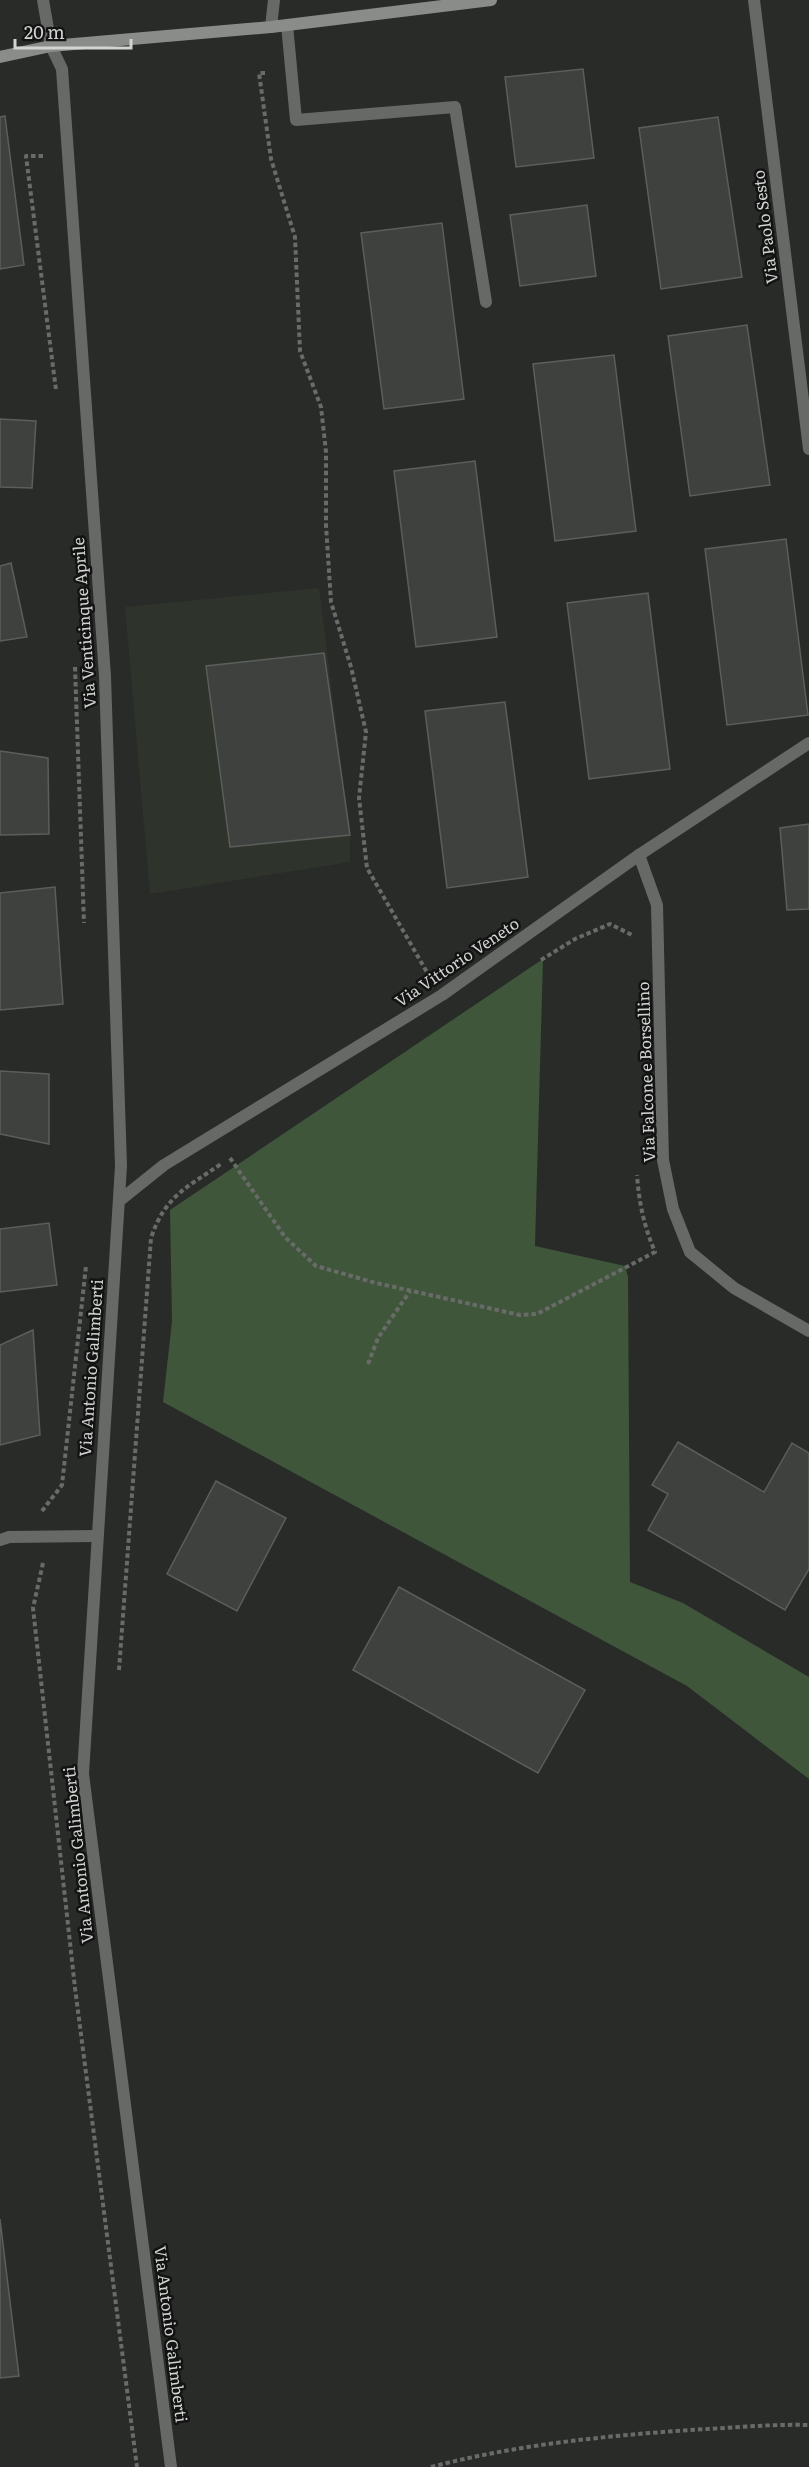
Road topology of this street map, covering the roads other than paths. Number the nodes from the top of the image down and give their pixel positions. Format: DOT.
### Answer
graph roads {
  1 [pos="43,0"];
  2 [pos="274,0"];
  3 [pos="491,0"];
  4 [pos="754,0"];
  5 [pos="287,25"];
  6 [pos="271,27"];
  7 [pos="51,46"];
  8 [pos="0,57"];
  9 [pos="486,302"];
  10 [pos="809,449"];
  11 [pos="809,743"];
  12 [pos="639,855"];
  13 [pos="119,1201"];
  14 [pos="809,1331"];
  15 [pos="96,1536"];
  16 [pos="0,1540"];
  17 [pos="171,2467"];
  1 -- 7 [label="street, Via Venticinque Aprile"];
  2 -- 6 [label="street"];
  3 -- 5 [label="street"];
  4 -- 10 [label="street, Via Paolo Sesto"];
  5 -- 6 [label="street"];
  5 -- 9 [label="street"];
  6 -- 7 [label="street"];
  7 -- 8 [label="street"];
  7 -- 13 [label="street, Via Venticinque Aprile"];
  11 -- 12 [label="street, Via Vittorio Veneto"];
  12 -- 13 [label="street, Via Vittorio Veneto"];
  12 -- 14 [label="street, Via Falcone e Borsellino"];
  13 -- 15 [label="street, Via Antonio Galimberti"];
  15 -- 16 [label="street"];
  15 -- 17 [label="street, Via Antonio Galimberti"];
}
